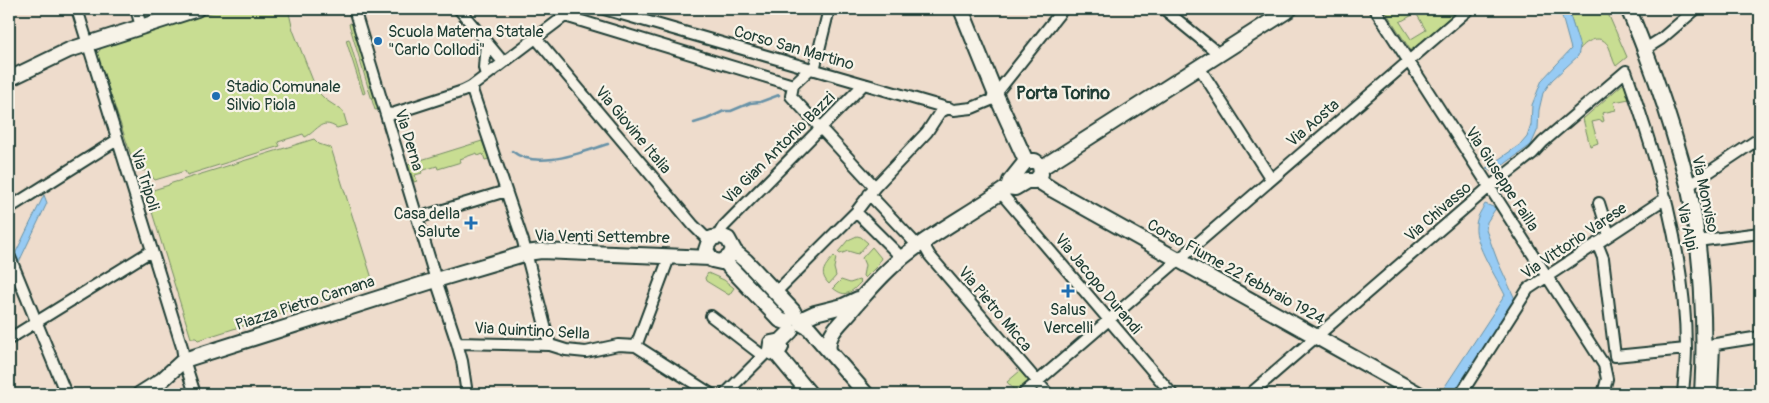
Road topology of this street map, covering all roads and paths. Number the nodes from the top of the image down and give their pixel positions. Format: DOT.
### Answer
graph roads {
  1 [pos="77,9"];
  2 [pos="136,9"];
  3 [pos="197,9"];
  4 [pos="354,9"];
  5 [pos="459,9"];
  6 [pos="574,9"];
  7 [pos="606,9"];
  8 [pos="829,9"];
  9 [pos="961,9"];
  10 [pos="1063,9"];
  11 [pos="1290,9"];
  12 [pos="1375,9"];
  13 [pos="1469,9"];
  14 [pos="1628,9"];
  15 [pos="1696,9"];
  16 [pos="1166,10"];
  17 [pos="562,12"];
  18 [pos="141,26"];
  19 [pos="535,37"];
  20 [pos="486,42"];
  21 [pos="88,44"];
  22 [pos="1645,49"];
  23 [pos="1218,54"];
  24 [pos="1408,60"];
  25 [pos="503,62"];
  26 [pos="1199,67"];
  27 [pos="812,69"];
  28 [pos="1626,71"];
  29 [pos="486,75"];
  30 [pos="9,78"];
  31 [pos="864,84"];
  32 [pos="793,85"];
  33 [pos="471,87"];
  34 [pos="996,95"];
  35 [pos="949,108"];
  36 [pos="386,113"];
  37 [pos="820,127"];
  38 [pos="1760,138"];
  39 [pos="117,140"];
  40 [pos="1030,172"];
  41 [pos="1271,179"];
  42 [pos="1688,186"];
  43 [pos="1490,187"];
  44 [pos="506,190"];
  45 [pos="872,190"];
  46 [pos="1004,190"];
  47 [pos="1666,198"];
  48 [pos="1600,203"];
  49 [pos="9,208"];
  50 [pos="856,212"];
  51 [pos="417,218"];
  52 [pos="1760,233"];
  53 [pos="1608,235"];
  54 [pos="1697,241"];
  55 [pos="1597,243"];
  56 [pos="922,244"];
  57 [pos="712,246"];
  58 [pos="733,249"];
  59 [pos="151,251"];
  60 [pos="527,253"];
  61 [pos="676,256"];
  62 [pos="10,258"];
  63 [pos="902,258"];
  64 [pos="1178,260"];
  65 [pos="724,261"];
  66 [pos="1548,276"];
  67 [pos="436,280"];
  68 [pos="776,292"];
  69 [pos="863,296"];
  70 [pos="712,316"];
  71 [pos="1108,321"];
  72 [pos="36,322"];
  73 [pos="796,323"];
  74 [pos="1316,337"];
  75 [pos="1760,337"];
  76 [pos="9,339"];
  77 [pos="457,343"];
  78 [pos="550,345"];
  79 [pos="1708,345"];
  80 [pos="636,346"];
  81 [pos="1686,349"];
  82 [pos="772,350"];
  83 [pos="829,351"];
  84 [pos="1615,356"];
  85 [pos="184,360"];
  86 [pos="1604,365"];
  87 [pos="1037,382"];
  88 [pos="807,393"];
  89 [pos="66,394"];
  90 [pos="140,394"];
  91 [pos="194,394"];
  92 [pos="467,394"];
  93 [pos="711,394"];
  94 [pos="725,394"];
  95 [pos="866,394"];
  96 [pos="1023,394"];
  97 [pos="1048,394"];
  98 [pos="1172,394"];
  99 [pos="1250,394"];
  100 [pos="1419,394"];
  101 [pos="1461,394"];
  102 [pos="1603,394"];
  103 [pos="1683,394"];
  104 [pos="1702,394"];
  105 [pos="1712,394"];
  1 -- 21 [label="street, Via Tripoli"];
  2 -- 18 [label="street"];
  3 -- 18 [label="main road"];
  4 -- 36 [label="street, Via Derna"];
  5 -- 20 [label="street"];
  6 -- 17 [label="street"];
  7 -- 27 [label="street, Corso San Martino"];
  8 -- 27 [label="street"];
  9 -- 34 [label="main road"];
  10 -- 34 [label="street"];
  11 -- 23 [label="main road"];
  12 -- 24 [label="street, Via Giuseppe Failla"];
  13 -- 24 [label="street, Via Aosta"];
  14 -- 22 [label="main road, Via Monviso"];
  15 -- 22 [label="street"];
  16 -- 23 [label="street"];
  17 -- 19 [label="street"];
  17 -- 32 [label="street"];
  18 -- 21 [label="main road"];
  19 -- 25 [label="street"];
  19 -- 57 [label="street, Via Giovine Italia"];
  20 -- 25 [label="street"];
  20 -- 29 [label="street"];
  21 -- 30 [label="main road"];
  21 -- 39 [label="street, Via Tripoli"];
  22 -- 42 [label="main road, Via Monviso"];
  23 -- 26 [label="main road"];
  24 -- 41 [label="street, Via Aosta"];
  24 -- 43 [label="street, Via Giuseppe Failla"];
  25 -- 29 [label="street"];
  26 -- 40 [label="main road"];
  26 -- 41 [label="street"];
  27 -- 31 [label="street, Corso San Martino"];
  27 -- 32 [label="street"];
  28 -- 43 [label="street, Via Chivasso"];
  28 -- 47 [label="street, Via Alpi"];
  29 -- 33 [label="street"];
  31 -- 35 [label="street, Corso San Martino"];
  31 -- 37 [label="street, Via Gian Antonio Bazzi"];
  32 -- 37 [label="street, Via Pietro Micca"];
  33 -- 36 [label="street"];
  33 -- 44 [label="street"];
  34 -- 35 [label="street, Corso San Martino"];
  34 -- 40 [label="main road"];
  35 -- 45 [label="street"];
  36 -- 51 [label="street, Via Derna"];
  37 -- 45 [label="street, Via Pietro Micca"];
  37 -- 57 [label="street, Via Gian Antonio Bazzi"];
  38 -- 42 [label="street"];
  39 -- 49 [label="street"];
  39 -- 59 [label="street, Via Tripoli"];
  40 -- 46 [label="main road"];
  40 -- 64 [label="main road, Corso Fiume 22 febbraio 1924"];
  41 -- 64 [label="street, Via Aosta"];
  42 -- 54 [label="main road, Via Monviso"];
  43 -- 66 [label="street, Via Giuseppe Failla"];
  43 -- 74 [label="street, Via Chivasso"];
  44 -- 51 [label="street"];
  44 -- 60 [label="street"];
  45 -- 50 [label="street"];
  45 -- 56 [label="street, Via Pietro Micca"];
  46 -- 56 [label="main road"];
  46 -- 71 [label="street, Via Jacopo Durandi"];
  47 -- 53 [label="street, Via Vittorio Varese"];
  47 -- 81 [label="street, Via Alpi"];
  48 -- 53 [label="street"];
  50 -- 63 [label="street"];
  50 -- 68 [label="street"];
  51 -- 67 [label="street, Via Derna"];
  52 -- 54 [label="street"];
  53 -- 55 [label="street, Via Vittorio Varese"];
  54 -- 79 [label="main road, Via Monviso"];
  55 -- 66 [label="street, Via Vittorio Varese"];
  55 -- 84 [label="street"];
  56 -- 63 [label="main road"];
  56 -- 87 [label="street, Via Pietro Micca"];
  57 -- 58 [label="main road"];
  57 -- 61 [label="main road, Via Venti Settembre"];
  57 -- 65 [label="main road"];
  58 -- 65 [label="main road"];
  58 -- 68 [label="main road"];
  59 -- 72 [label="street"];
  59 -- 85 [label="street, Via Tripoli"];
  60 -- 61 [label="main road, Via Venti Settembre"];
  60 -- 67 [label="main road, Via Venti Settembre"];
  60 -- 78 [label="street"];
  61 -- 80 [label="street"];
  62 -- 72 [label="street"];
  63 -- 69 [label="main road"];
  64 -- 71 [label="street, Via Aosta"];
  64 -- 74 [label="main road, Corso Fiume 22 febbraio 1924"];
  65 -- 73 [label="main road"];
  66 -- 86 [label="street, Via Giuseppe Failla"];
  66 -- 101 [label="street, Via Vittorio Varese"];
  67 -- 77 [label="street, Via Derna"];
  67 -- 85 [label="main road, Piazza Pietro Camana"];
  68 -- 73 [label="main road"];
  69 -- 73 [label="main road"];
  69 -- 83 [label="main road"];
  70 -- 82 [label="street"];
  71 -- 87 [label="street, Via Aosta"];
  71 -- 98 [label="street, Via Jacopo Durandi"];
  72 -- 76 [label="street"];
  72 -- 89 [label="street"];
  73 -- 82 [label="main road"];
  73 -- 83 [label="main road"];
  74 -- 99 [label="street, Via Chivasso"];
  74 -- 100 [label="main road, Corso Fiume 22 febbraio 1924"];
  75 -- 79 [label="street"];
  77 -- 78 [label="street, Via Quintino Sella"];
  77 -- 92 [label="street, Via Derna"];
  78 -- 80 [label="street, Via Quintino Sella"];
  79 -- 104 [label="main road, Via Monviso"];
  79 -- 105 [label="street, Via Monviso"];
  80 -- 93 [label="street"];
  81 -- 84 [label="street"];
  81 -- 103 [label="street, Via Alpi"];
  82 -- 88 [label="main road"];
  82 -- 94 [label="street"];
  83 -- 95 [label="main road"];
  84 -- 86 [label="street"];
  85 -- 90 [label="main road"];
  85 -- 91 [label="street, Via Tripoli"];
  86 -- 102 [label="street"];
  87 -- 96 [label="street, Via Aosta"];
  87 -- 97 [label="street, Via Pietro Micca"];
}
